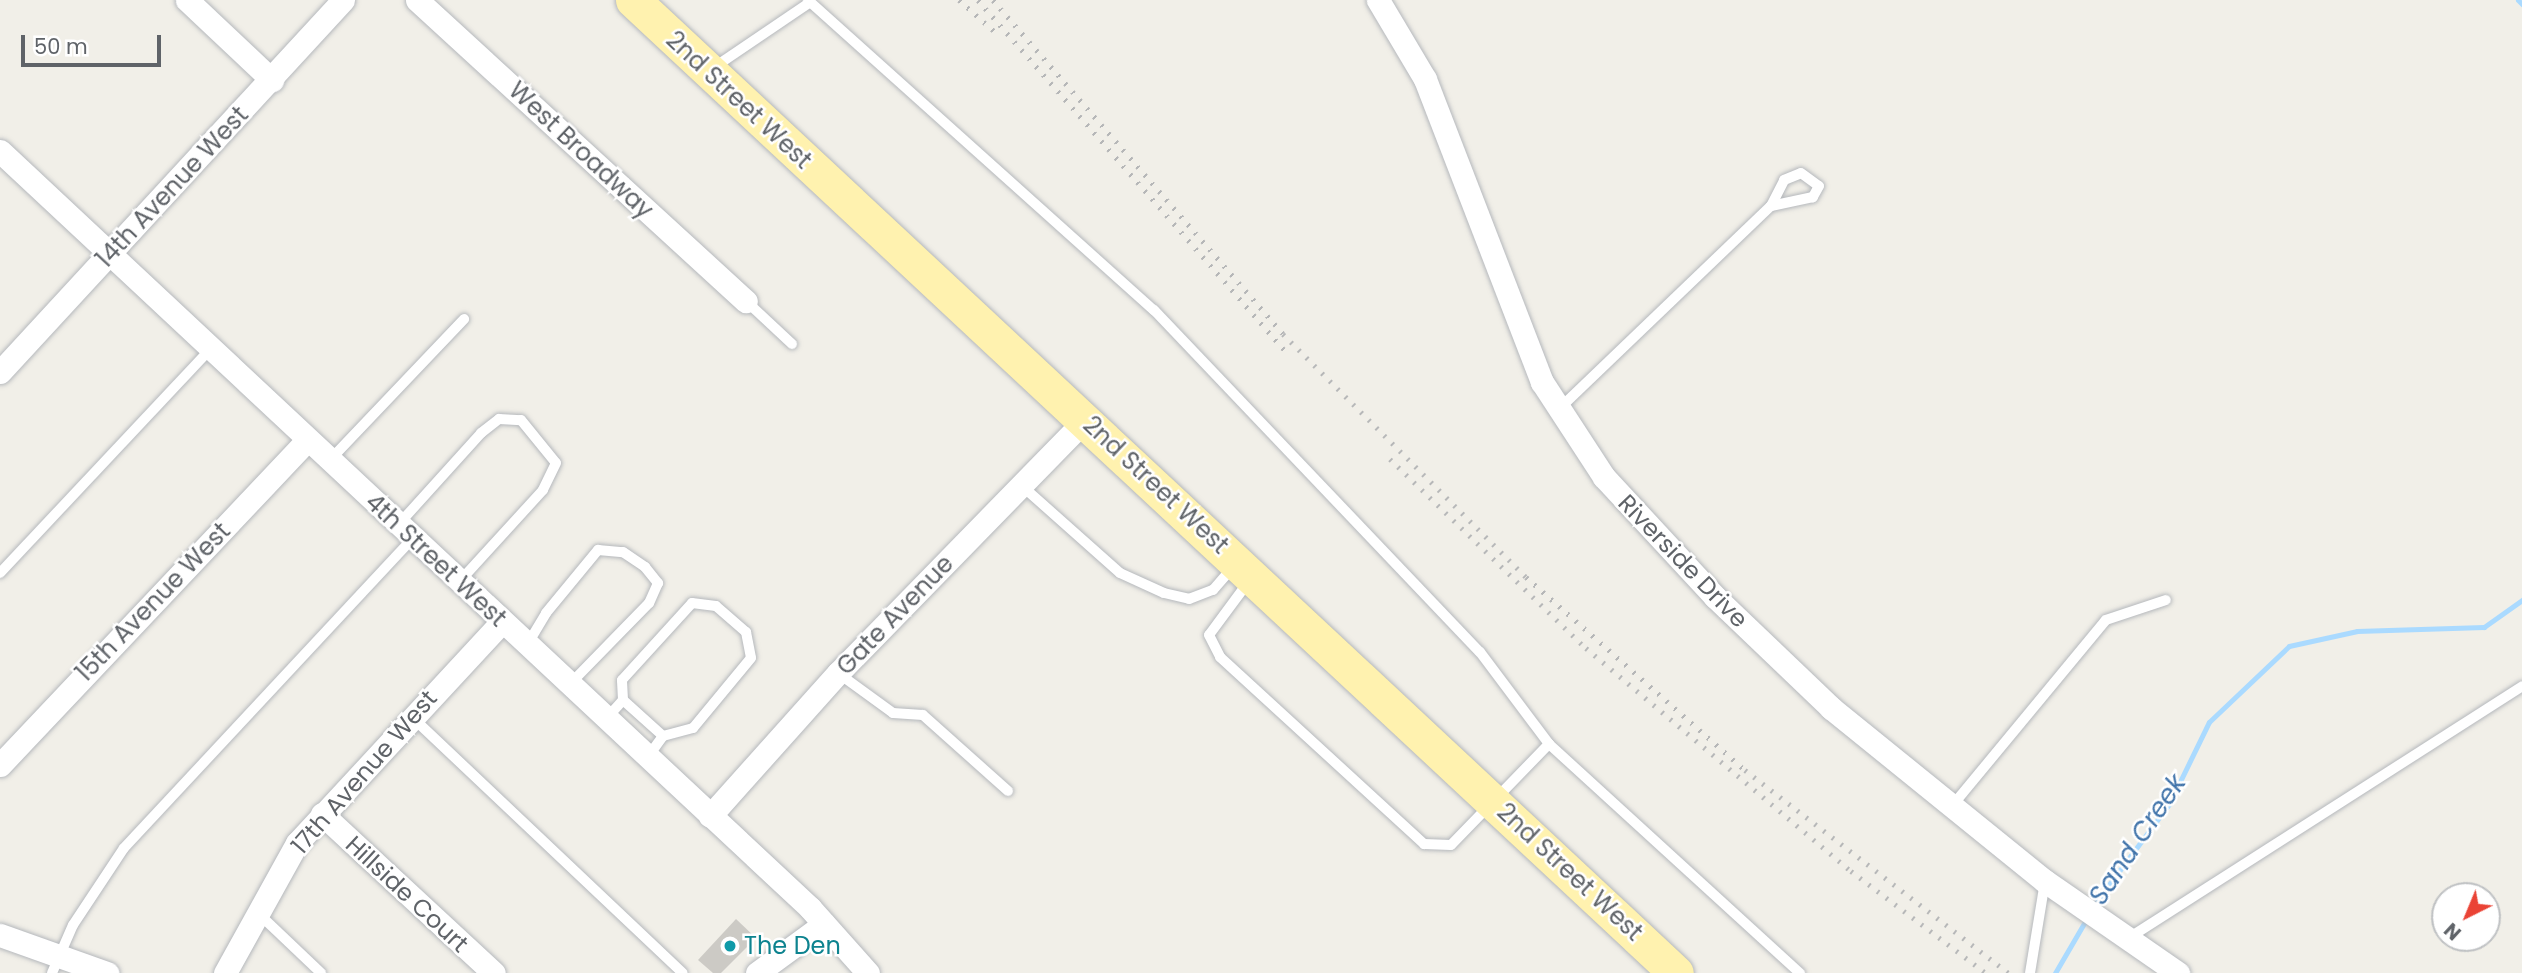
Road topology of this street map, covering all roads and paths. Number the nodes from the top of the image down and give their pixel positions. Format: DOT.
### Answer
graph roads {
  1 [pos="187,0"];
  2 [pos="343,0"];
  3 [pos="417,0"];
  4 [pos="633,0"];
  5 [pos="1378,0"];
  6 [pos="808,1"];
  7 [pos="707,72"];
  8 [pos="272,80"];
  9 [pos="0,151"];
  10 [pos="1771,206"];
  11 [pos="110,254"];
  12 [pos="746,301"];
  13 [pos="464,319"];
  14 [pos="792,344"];
  15 [pos="210,349"];
  16 [pos="0,372"];
  17 [pos="1558,410"];
  18 [pos="1086,419"];
  19 [pos="307,440"];
  20 [pos="329,461"];
  21 [pos="1021,485"];
  22 [pos="405,532"];
  23 [pos="1246,568"];
  24 [pos="0,573"];
  25 [pos="458,582"];
  26 [pos="2166,600"];
  27 [pos="502,622"];
  28 [pos="527,645"];
  29 [pos="838,673"];
  30 [pos="570,685"];
  31 [pos="2522,686"];
  32 [pos="623,700"];
  33 [pos="412,717"];
  34 [pos="606,719"];
  35 [pos="663,736"];
  36 [pos="1549,744"];
  37 [pos="648,757"];
  38 [pos="0,765"];
  39 [pos="1008,791"];
  40 [pos="1496,802"];
  41 [pos="1952,806"];
  42 [pos="322,814"];
  43 [pos="710,816"];
  44 [pos="2045,881"];
  45 [pos="258,913"];
  46 [pos="824,924"];
  47 [pos="0,935"];
  48 [pos="2127,939"];
  49 [pos="55,964"];
  50 [pos="107,973"];
  51 [pos="225,973"];
  52 [pos="321,973"];
  53 [pos="494,973"];
  54 [pos="683,973"];
  55 [pos="757,973"];
  56 [pos="868,973"];
  57 [pos="1676,973"];
  58 [pos="1800,973"];
  59 [pos="2030,973"];
  60 [pos="2178,973"];
  1 -- 8 [label="street"];
  2 -- 8 [label="street, 14th Avenue West"];
  3 -- 12 [label="street, West Broadway"];
  4 -- 7 [label="main road, 2nd Street West"];
  5 -- 17 [label="street, Riverside Drive"];
  6 -- 7 [label="lane"];
  6 -- 36 [label="lane"];
  7 -- 18 [label="main road, 2nd Street West"];
  8 -- 11 [label="street, 14th Avenue West"];
  9 -- 11 [label="street, 4th Street West"];
  10 -- 17 [label="lane"];
  11 -- 15 [label="street, 4th Street West"];
  11 -- 16 [label="street, 14th Avenue West"];
  12 -- 14 [label="lane"];
  13 -- 20 [label="lane"];
  15 -- 19 [label="street, 4th Street West"];
  15 -- 24 [label="lane"];
  17 -- 41 [label="street, Riverside Drive"];
  18 -- 21 [label="street, Gate Avenue"];
  18 -- 23 [label="main road, 2nd Street West"];
  19 -- 20 [label="street, 4th Street West"];
  19 -- 38 [label="street, 15th Avenue West"];
  20 -- 22 [label="street, 4th Street West"];
  21 -- 23 [label="lane"];
  21 -- 29 [label="street, Gate Avenue"];
  22 -- 25 [label="street, 4th Street West"];
  22 -- 25 [label="lane"];
  22 -- 49 [label="lane"];
  23 -- 40 [label="main road, 2nd Street West"];
  23 -- 40 [label="lane"];
  25 -- 27 [label="street, 4th Street West"];
  26 -- 41 [label="lane"];
  27 -- 28 [label="street, 4th Street West"];
  27 -- 33 [label="street, 17th Avenue West"];
  28 -- 30 [label="street, 4th Street West"];
  28 -- 30 [label="lane"];
  29 -- 39 [label="lane"];
  29 -- 43 [label="street, Gate Avenue"];
  30 -- 34 [label="street, 4th Street West"];
  31 -- 48 [label="lane"];
  32 -- 34 [label="lane"];
  32 -- 35 [label="lane"];
  32 -- 35 [label="lane"];
  33 -- 42 [label="street, 17th Avenue West"];
  33 -- 54 [label="lane"];
  34 -- 37 [label="street, 4th Street West"];
  35 -- 37 [label="lane"];
  36 -- 40 [label="lane"];
  36 -- 58 [label="lane"];
  37 -- 43 [label="street, 4th Street West"];
  40 -- 57 [label="main road, 2nd Street West"];
  41 -- 44 [label="street, Riverside Drive"];
  42 -- 45 [label="street, 17th Avenue West"];
  42 -- 53 [label="street, Hillside Court"];
  43 -- 46 [label="street, 4th Street West"];
  44 -- 48 [label="street, Riverside Drive"];
  44 -- 59 [label="lane"];
  45 -- 51 [label="street, 17th Avenue West"];
  45 -- 52 [label="lane"];
  46 -- 55 [label="street"];
  46 -- 56 [label="street, 4th Street West"];
  47 -- 49 [label="street"];
  48 -- 60 [label="street, Riverside Drive"];
  49 -- 50 [label="street"];
}
